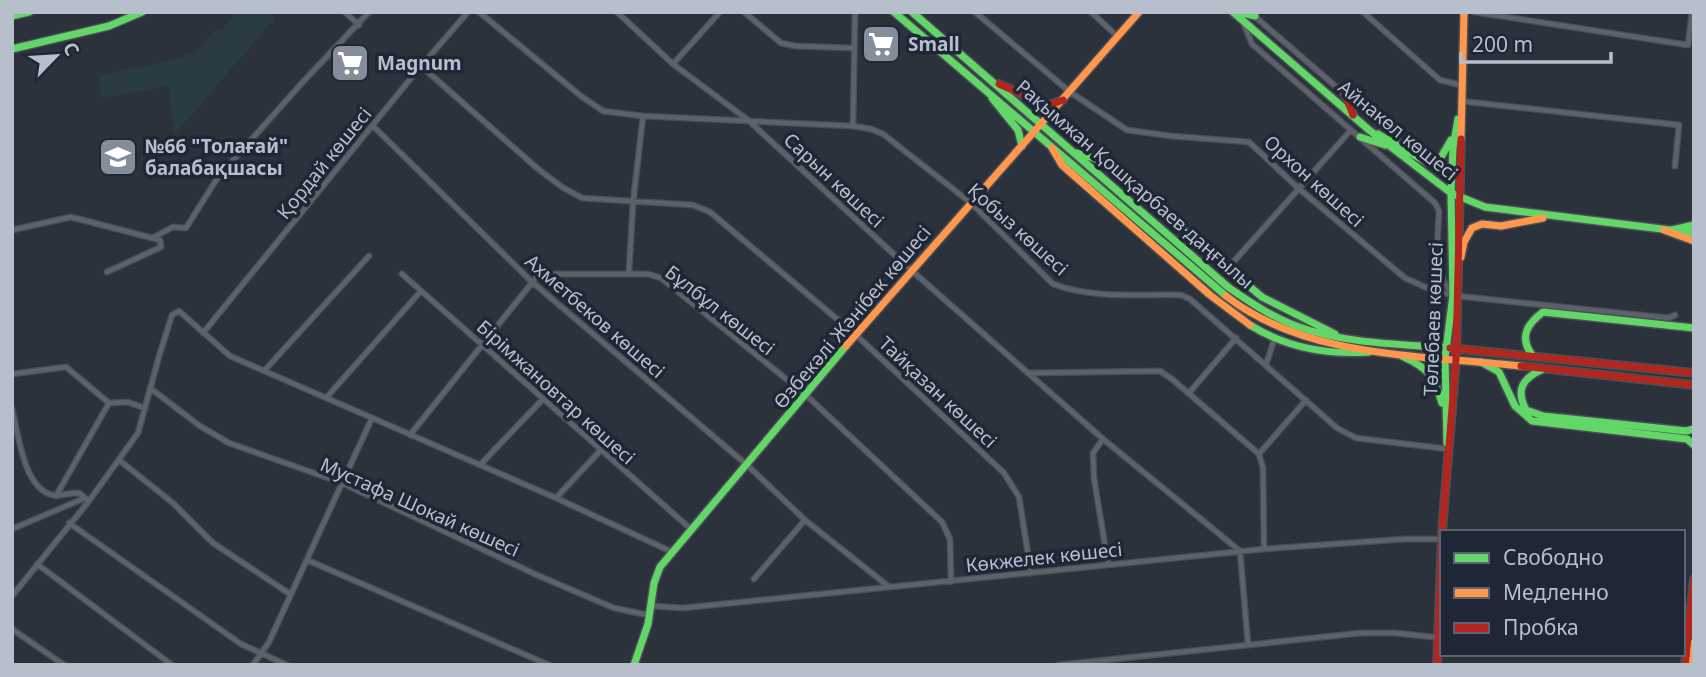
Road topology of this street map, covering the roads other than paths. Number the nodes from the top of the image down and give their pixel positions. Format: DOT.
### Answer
graph roads {
  1 [pos="29,12"];
  2 [pos="142,12"];
  3 [pos="345,12"];
  4 [pos="369,12"];
  5 [pos="468,12"];
  6 [pos="479,12"];
  7 [pos="617,12"];
  8 [pos="720,12"];
  9 [pos="744,12"];
  10 [pos="855,12"];
  11 [pos="894,12"];
  12 [pos="912,12"];
  13 [pos="975,12"];
  14 [pos="1091,12"];
  15 [pos="1139,12"];
  16 [pos="1233,12"];
  17 [pos="1239,12"];
  18 [pos="1363,12"];
  19 [pos="1464,12"];
  20 [pos="1474,12"];
  21 [pos="1692,12"];
  22 [pos="1252,14"];
  23 [pos="12,16"];
  24 [pos="1243,21"];
  25 [pos="359,25"];
  26 [pos="1118,37"];
  27 [pos="12,48"];
  28 [pos="852,48"];
  29 [pos="673,64"];
  30 [pos="421,66"];
  31 [pos="993,82"];
  32 [pos="1461,85"];
  33 [pos="987,91"];
  34 [pos="1070,92"];
  35 [pos="1344,93"];
  36 [pos="1064,100"];
  37 [pos="1460,101"];
  38 [pos="1460,110"];
  39 [pos="643,117"];
  40 [pos="1354,117"];
  41 [pos="748,120"];
  42 [pos="373,126"];
  43 [pos="853,126"];
  44 [pos="1039,128"];
  45 [pos="1456,128"];
  46 [pos="1351,130"];
  47 [pos="1369,130"];
  48 [pos="1360,137"];
  49 [pos="1049,143"];
  50 [pos="1022,146"];
  51 [pos="1390,147"];
  52 [pos="1072,151"];
  53 [pos="1419,158"];
  54 [pos="1675,166"];
  55 [pos="1297,187"];
  56 [pos="1451,193"];
  57 [pos="1460,197"];
  58 [pos="634,203"];
  59 [pos="971,203"];
  60 [pos="1550,216"];
  61 [pos="1694,225"];
  62 [pos="12,230"];
  63 [pos="1664,230"];
  64 [pos="1694,233"];
  65 [pos="154,237"];
  66 [pos="1694,241"];
  67 [pos="369,256"];
  68 [pos="1227,268"];
  69 [pos="911,270"];
  70 [pos="107,272"];
  71 [pos="629,272"];
  72 [pos="402,274"];
  73 [pos="531,281"];
  74 [pos="1458,283"];
  75 [pos="421,291"];
  76 [pos="1455,295"];
  77 [pos="1675,315"];
  78 [pos="1694,328"];
  79 [pos="203,333"];
  80 [pos="856,335"];
  81 [pos="1236,338"];
  82 [pos="1343,339"];
  83 [pos="1274,340"];
  84 [pos="481,345"];
  85 [pos="1445,349"];
  86 [pos="1456,349"];
  87 [pos="1380,352"];
  88 [pos="1394,353"];
  89 [pos="1532,355"];
  90 [pos="1445,358"];
  91 [pos="1456,359"];
  92 [pos="1481,362"];
  93 [pos="1266,365"];
  94 [pos="1543,369"];
  95 [pos="264,371"];
  96 [pos="1029,373"];
  97 [pos="1693,373"];
  98 [pos="12,374"];
  99 [pos="1693,385"];
  100 [pos="149,388"];
  101 [pos="1189,393"];
  102 [pos="806,395"];
  103 [pos="326,398"];
  104 [pos="542,400"];
  105 [pos="1306,400"];
  106 [pos="109,403"];
  107 [pos="144,408"];
  108 [pos="12,409"];
  109 [pos="1445,413"];
  110 [pos="372,418"];
  111 [pos="1694,429"];
  112 [pos="410,435"];
  113 [pos="1103,439"];
  114 [pos="1694,445"];
  115 [pos="1448,448"];
  116 [pos="600,451"];
  117 [pos="1259,454"];
  118 [pos="119,460"];
  119 [pos="480,465"];
  120 [pos="747,465"];
  121 [pos="342,483"];
  122 [pos="56,496"];
  123 [pos="556,498"];
  124 [pos="87,499"];
  125 [pos="805,520"];
  126 [pos="69,523"];
  127 [pos="12,529"];
  128 [pos="691,530"];
  129 [pos="1442,530"];
  130 [pos="1440,536"];
  131 [pos="1264,549"];
  132 [pos="1240,551"];
  133 [pos="673,553"];
  134 [pos="307,560"];
  135 [pos="37,564"];
  136 [pos="1108,564"];
  137 [pos="1031,573"];
  138 [pos="754,579"];
  139 [pos="1694,579"];
  140 [pos="951,582"];
  141 [pos="888,586"];
  142 [pos="290,594"];
  143 [pos="12,596"];
  144 [pos="651,610"];
  145 [pos="12,629"];
  146 [pos="1440,638"];
  147 [pos="1694,643"];
  148 [pos="1248,644"];
  149 [pos="262,652"];
  150 [pos="1689,652"];
  151 [pos="64,665"];
  152 [pos="172,665"];
  153 [pos="253,665"];
  154 [pos="287,665"];
  155 [pos="549,665"];
  156 [pos="634,665"];
  157 [pos="1058,665"];
  158 [pos="1437,665"];
  159 [pos="1685,665"];
  160 [pos="1692,665"];
  1 -- 23 [label="main road"];
  2 -- 27 [label="main road"];
  3 -- 25 [label="street"];
  4 -- 25 [label="street"];
  5 -- 30 [label="street, Қордай көшесі"];
  6 -- 39 [label="street, Қобыз көшесі"];
  7 -- 29 [label="street, Сарын көшесі"];
  8 -- 29 [label="street"];
  9 -- 28 [label="street"];
  10 -- 28 [label="street"];
  11 -- 33 [label="main road, Рақымжан Қошқарбаев даңғылы"];
  12 -- 31 [label="main road, Рақымжан Қошқарбаев даңғылы"];
  13 -- 34 [label="street, Орхон көшесі"];
  14 -- 26 [label="street"];
  15 -- 26 [label="main road, Өзбекәлі Жәнібек көшесі"];
  16 -- 24 [label="main road, Айнакөл көшесі"];
  17 -- 22 [label="main road"];
  18 -- 32 [label="street"];
  19 -- 32 [label="main road, Төлебаев көшесі"];
  20 -- 21 [label="street"];
  22 -- 35 [label="street"];
  24 -- 40 [label="main road, Айнакөл көшесі"];
  24 -- 46 [label="street"];
  25 -- 65 [label="street"];
  26 -- 34 [label="main road, Өзбекәлі Жәнібек көшесі"];
  28 -- 43 [label="street"];
  29 -- 41 [label="street, Сарын көшесі"];
  30 -- 42 [label="street, Қордай көшесі"];
  30 -- 58 [label="street, Тайқазан көшесі"];
  31 -- 36 [label="main road"];
  31 -- 44 [label="main road, Рақымжан Қошқарбаев даңғылы"];
  32 -- 37 [label="main road, Төлебаев көшесі"];
  33 -- 44 [label="main road, Рақымжан Қошқарбаев даңғылы"];
  33 -- 50 [label="main road"];
  34 -- 36 [label="main road, Өзбекәлі Жәнібек көшесі"];
  34 -- 55 [label="street, Орхон көшесі"];
  35 -- 40 [label="main road"];
  35 -- 53 [label="street"];
  36 -- 44 [label="main road, Өзбекәлі Жәнібек көшесі"];
  37 -- 38 [label="main road, Төлебаев көшесі"];
  37 -- 54 [label="street"];
  38 -- 45 [label="main road, Төлебаев көшесі"];
  38 -- 57 [label="main road, Төлебаев көшесі"];
  39 -- 41 [label="street, Қобыз көшесі"];
  39 -- 58 [label="street"];
  40 -- 47 [label="main road, Айнакөл көшесі"];
  41 -- 43 [label="street, Қобыз көшесі"];
  41 -- 69 [label="street, Сарын көшесі"];
  42 -- 73 [label="street, Ахметбеков көшесі"];
  42 -- 79 [label="street, Қордай көшесі"];
  43 -- 59 [label="street, Қобыз көшесі"];
  44 -- 49 [label="main road, Рақымжан Қошқарбаев даңғылы"];
  44 -- 50 [label="main road, Өзбекәлі Жәнібек көшесі"];
  44 -- 52 [label="main road, Рақымжан Қошқарбаев даңғылы"];
  45 -- 53 [label="main road"];
  45 -- 56 [label="main road, Төлебаев көшесі"];
  46 -- 48 [label="street"];
  46 -- 55 [label="street"];
  47 -- 51 [label="main road, Айнакөл көшесі"];
  47 -- 53 [label="main road"];
  48 -- 51 [label="main road"];
  48 -- 76 [label="street"];
  49 -- 83 [label="main road"];
  49 -- 87 [label="main road, Рақымжан Қошқарбаев даңғылы"];
  50 -- 59 [label="main road, Өзбекәлі Жәнібек көшесі"];
  51 -- 56 [label="main road, Айнакөл көшесі"];
  52 -- 68 [label="main road"];
  52 -- 82 [label="main road, Рақымжан Қошқарбаев даңғылы"];
  55 -- 68 [label="street"];
  55 -- 76 [label="street, Орхон көшесі"];
  56 -- 57 [label="main road, Айнакөл көшесі"];
  56 -- 76 [label="main road, Төлебаев көшесі"];
  57 -- 60 [label="main road, Айнакөл көшесі"];
  57 -- 74 [label="main road, Төлебаев көшесі"];
  58 -- 71 [label="street"];
  58 -- 80 [label="street, Тайқазан көшесі"];
  59 -- 69 [label="main road, Өзбекәлі Жәнібек көшесі"];
  59 -- 81 [label="street, Қобыз көшесі"];
  60 -- 63 [label="main road, Айнакөл көшесі"];
  60 -- 74 [label="main road"];
  61 -- 63 [label="main road"];
  62 -- 65 [label="street"];
  63 -- 64 [label="main road, Айнакөл көшесі"];
  63 -- 66 [label="main road"];
  65 -- 70 [label="street"];
  67 -- 95 [label="street"];
  68 -- 82 [label="main road"];
  69 -- 80 [label="main road, Өзбекәлі Жәнібек көшесі"];
  69 -- 96 [label="street, Сарын көшесі"];
  71 -- 73 [label="street, Бұлбұл көшесі"];
  71 -- 102 [label="street, Бұлбұл көшесі"];
  72 -- 75 [label="street, Бірімжановтар көшесі"];
  73 -- 84 [label="street"];
  73 -- 120 [label="street, Ахметбеков көшесі"];
  74 -- 76 [label="main road, Төлебаев көшесі"];
  75 -- 84 [label="street, Бірімжановтар көшесі"];
  75 -- 103 [label="street"];
  76 -- 77 [label="street, Орхон көшесі"];
  76 -- 85 [label="main road, Төлебаев көшесі"];
  76 -- 86 [label="main road, Төлебаев көшесі"];
  78 -- 89 [label="main road"];
  79 -- 95 [label="street"];
  79 -- 100 [label="street"];
  80 -- 102 [label="main road, Өзбекәлі Жәнібек көшесі"];
  80 -- 137 [label="street, Тайқазан көшесі"];
  81 -- 93 [label="street, Қобыз көшесі"];
  81 -- 101 [label="street"];
  82 -- 85 [label="main road, Рақымжан Қошқарбаев даңғылы"];
  83 -- 87 [label="main road"];
  83 -- 93 [label="street"];
  84 -- 104 [label="street, Бірімжановтар көшесі"];
  84 -- 112 [label="street"];
  85 -- 86 [label="main road, Рақымжан Қошқарбаев даңғылы"];
  85 -- 90 [label="main road, Төлебаев көшесі"];
  86 -- 89 [label="main road, Рақымжан Қошқарбаев даңғылы"];
  86 -- 91 [label="main road, Төлебаев көшесі"];
  87 -- 88 [label="main road, Рақымжан Қошқарбаев даңғылы"];
  88 -- 90 [label="main road, Рақымжан Қошқарбаев даңғылы"];
  88 -- 109 [label="main road"];
  89 -- 97 [label="main road, Рақымжан Қошқарбаев даңғылы"];
  90 -- 91 [label="main road, Рақымжан Қошқарбаев даңғылы"];
  90 -- 109 [label="main road, Төлебаев көшесі"];
  91 -- 92 [label="main road"];
  91 -- 115 [label="main road, Төлебаев көшесі"];
  92 -- 94 [label="main road"];
  92 -- 114 [label="main road"];
  93 -- 105 [label="street, Қобыз көшесі"];
  94 -- 99 [label="main road"];
  94 -- 111 [label="main road"];
  95 -- 103 [label="street"];
  96 -- 101 [label="street"];
  96 -- 113 [label="street, Сарын көшесі"];
  98 -- 106 [label="street"];
  100 -- 107 [label="street"];
  100 -- 121 [label="street, Мустафа Шокай көшесі"];
  101 -- 117 [label="street"];
  102 -- 120 [label="main road, Өзбекәлі Жәнібек көшесі"];
  102 -- 140 [label="street, Бұлбұл көшесі"];
  103 -- 110 [label="street"];
  104 -- 116 [label="street, Бірімжановтар көшесі"];
  104 -- 119 [label="street"];
  105 -- 115 [label="street, Қобыз көшесі"];
  105 -- 117 [label="street"];
  106 -- 107 [label="street"];
  106 -- 122 [label="street"];
  107 -- 118 [label="street"];
  108 -- 122 [label="street"];
  109 -- 115 [label="main road, Төлебаев көшесі"];
  110 -- 112 [label="street"];
  110 -- 121 [label="street"];
  112 -- 119 [label="street"];
  113 -- 132 [label="street, Сарын көшесі"];
  113 -- 136 [label="street"];
  115 -- 129 [label="main road, Төлебаев көшесі"];
  116 -- 123 [label="street"];
  116 -- 128 [label="street, Бірімжановтар көшесі"];
  117 -- 131 [label="street"];
  118 -- 124 [label="street"];
  118 -- 142 [label="street"];
  119 -- 123 [label="street"];
  120 -- 125 [label="street, Ахметбеков көшесі"];
  120 -- 128 [label="main road, Өзбекәлі Жәнібек көшесі"];
  121 -- 134 [label="street"];
  121 -- 144 [label="street, Мустафа Шокай көшесі"];
  122 -- 124 [label="street"];
  123 -- 133 [label="street"];
  124 -- 126 [label="street"];
  124 -- 127 [label="street"];
  125 -- 138 [label="street"];
  125 -- 141 [label="street, Ахметбеков көшесі"];
  126 -- 135 [label="street"];
  126 -- 149 [label="street"];
  128 -- 133 [label="main road, Өзбекәлі Жәнібек көшесі"];
  130 -- 131 [label="street, Көкжелек көшесі"];
  131 -- 132 [label="street, Көкжелек көшесі"];
  132 -- 136 [label="street, Көкжелек көшесі"];
  132 -- 148 [label="street"];
  133 -- 144 [label="main road, Өзбекәлі Жәнібек көшесі"];
  134 -- 142 [label="street"];
  134 -- 155 [label="street"];
  135 -- 143 [label="street"];
  135 -- 152 [label="street"];
  136 -- 137 [label="street, Көкжелек көшесі"];
  137 -- 140 [label="street, Көкжелек көшесі"];
  139 -- 150 [label="main road"];
  140 -- 141 [label="street, Көкжелек көшесі"];
  141 -- 144 [label="street, Көкжелек көшесі"];
  142 -- 149 [label="street"];
  144 -- 156 [label="main road, Өзбекәлі Жәнібек көшесі"];
  145 -- 151 [label="street"];
  146 -- 148 [label="street"];
  146 -- 158 [label="main road, Төлебаев көшесі"];
  147 -- 150 [label="main road"];
  148 -- 157 [label="street"];
  149 -- 153 [label="street"];
  149 -- 154 [label="street"];
  150 -- 159 [label="main road"];
  150 -- 160 [label="main road"];
}
